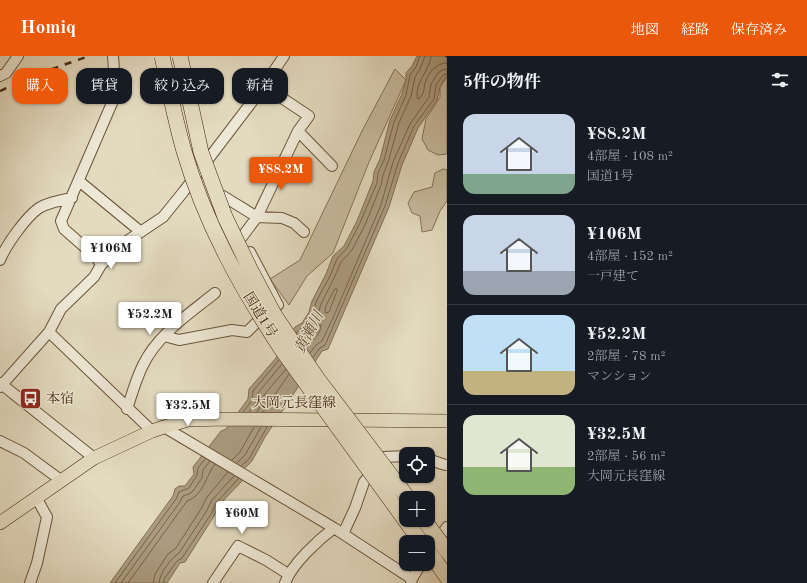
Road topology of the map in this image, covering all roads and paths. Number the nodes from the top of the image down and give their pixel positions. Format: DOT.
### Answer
graph roads {
  1 [pos="18,56"];
  2 [pos="113,56"];
  3 [pos="162,56"];
  4 [pos="180,56"];
  5 [pos="186,56"];
  6 [pos="284,56"];
  7 [pos="276,68"];
  8 [pos="0,76"];
  9 [pos="288,102"];
  10 [pos="250,104"];
  11 [pos="298,131"];
  12 [pos="210,156"];
  13 [pos="332,166"];
  14 [pos="79,181"];
  15 [pos="223,196"];
  16 [pos="72,198"];
  17 [pos="257,217"];
  18 [pos="141,232"];
  19 [pos="304,232"];
  20 [pos="242,237"];
  21 [pos="0,260"];
  22 [pos="101,265"];
  23 [pos="215,293"];
  24 [pos="49,332"];
  25 [pos="164,336"];
  26 [pos="1,385"];
  27 [pos="127,408"];
  28 [pos="447,421"];
  29 [pos="164,427"];
  30 [pos="152,431"];
  31 [pos="0,441"];
  32 [pos="399,456"];
  33 [pos="94,458"];
  34 [pos="435,462"];
  35 [pos="447,465"];
  36 [pos="62,481"];
  37 [pos="403,491"];
  38 [pos="37,498"];
  39 [pos="0,523"];
  40 [pos="429,527"];
  41 [pos="447,527"];
  42 [pos="334,528"];
  43 [pos="344,534"];
  44 [pos="416,535"];
  45 [pos="435,546"];
  46 [pos="447,551"];
  47 [pos="435,564"];
  48 [pos="419,571"];
  49 [pos="446,576"];
  50 [pos="286,578"];
  51 [pos="412,581"];
  52 [pos="30,583"];
  53 [pos="213,583"];
  1 -- 8 [label="street"];
  2 -- 14 [label="street"];
  3 -- 44 [label="highway, 国道1号, bridge"];
  4 -- 37 [label="highway, 国道1号, bridge"];
  5 -- 12 [label="street"];
  6 -- 7 [label="street"];
  9 -- 11 [label="street"];
  10 -- 12 [label="street"];
  11 -- 13 [label="street"];
  11 -- 17 [label="street"];
  12 -- 15 [label="street"];
  12 -- 18 [label="street"];
  14 -- 16 [label="street"];
  14 -- 18 [label="street"];
  15 -- 17 [label="street"];
  15 -- 20 [label="street"];
  16 -- 21 [label="street"];
  16 -- 22 [label="street"];
  17 -- 19 [label="street"];
  17 -- 20 [label="street"];
  18 -- 22 [label="street"];
  20 -- 25 [label="street"];
  22 -- 24 [label="street"];
  23 -- 25 [label="street"];
  24 -- 26 [label="street"];
  24 -- 27 [label="street"];
  25 -- 27 [label="street"];
  26 -- 33 [label="street"];
  27 -- 30 [label="street"];
  28 -- 29 [label="main road, 大岡元長窪線"];
  29 -- 30 [label="main road, 大岡元長窪線"];
  29 -- 42 [label="street"];
  30 -- 33 [label="main road, 大岡元長窪線"];
  31 -- 36 [label="street"];
  32 -- 43 [label="street"];
  33 -- 36 [label="main road, 大岡元長窪線"];
  34 -- 35 [label="street"];
  36 -- 38 [label="main road, 大岡元長窪線"];
  38 -- 39 [label="main road, 大岡元長窪線"];
  38 -- 52 [label="street"];
  40 -- 46 [label="highway, bridge"];
  41 -- 45 [label="street"];
  42 -- 43 [label="street"];
  42 -- 50 [label="street"];
  43 -- 51 [label="street"];
  47 -- 49 [label="highway"];
  48 -- 51 [label="street"];
  50 -- 53 [label="street"];
}
